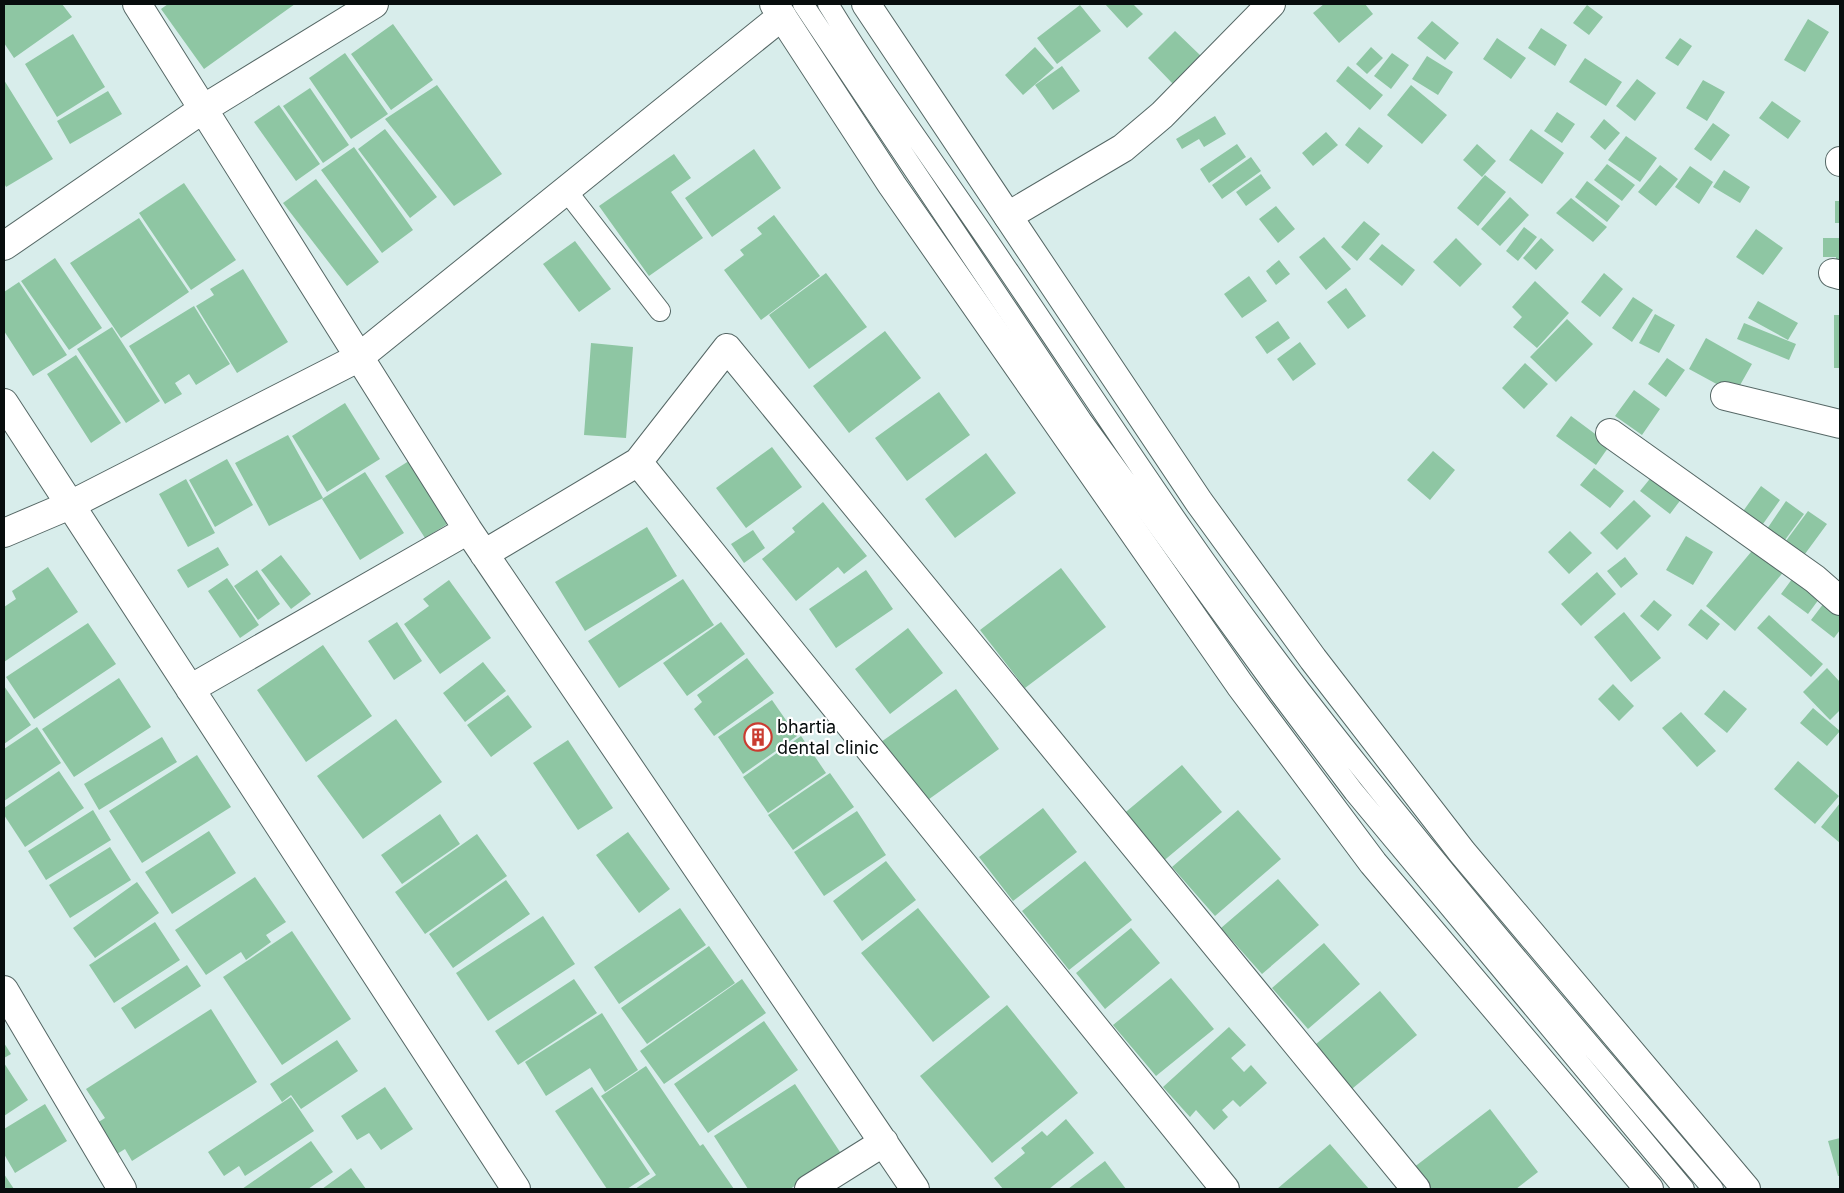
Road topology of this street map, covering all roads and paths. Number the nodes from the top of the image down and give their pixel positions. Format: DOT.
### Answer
graph roads {
  1 [pos="137,4"];
  2 [pos="374,4"];
  3 [pos="828,4"];
  4 [pos="866,4"];
  5 [pos="1271,4"];
  6 [pos="786,8"];
  7 [pos="203,109"];
  8 [pos="565,189"];
  9 [pos="1008,216"];
  10 [pos="4,246"];
  11 [pos="660,311"];
  12 [pos="358,358"];
  13 [pos="1725,396"];
  14 [pos="4,403"];
  15 [pos="1840,424"];
  16 [pos="1610,433"];
  17 [pos="638,462"];
  18 [pos="70,505"];
  19 [pos="468,530"];
  20 [pos="4,533"];
  21 [pos="484,554"];
  22 [pos="1840,601"];
  23 [pos="190,689"];
  24 [pos="4,990"];
  25 [pos="884,1142"];
  26 [pos="122,1189"];
  27 [pos="516,1189"];
  28 [pos="809,1189"];
  29 [pos="915,1189"];
  30 [pos="1225,1189"];
  31 [pos="1416,1189"];
  32 [pos="1649,1189"];
  33 [pos="1684,1189"];
  34 [pos="1713,1189"];
  35 [pos="1746,1189"];
  1 -- 7 [label="street"];
  2 -- 7 [label="street"];
  3 -- 34 [label="lane"];
  4 -- 9 [label="street"];
  5 -- 9 [label="street"];
  6 -- 8 [label="street"];
  6 -- 32 [label="street"];
  6 -- 33 [label="lane"];
  7 -- 10 [label="street"];
  7 -- 12 [label="street"];
  8 -- 11 [label="lane"];
  8 -- 12 [label="street"];
  9 -- 35 [label="street"];
  12 -- 18 [label="street"];
  12 -- 19 [label="street"];
  13 -- 15 [label="street"];
  14 -- 18 [label="street"];
  16 -- 22 [label="street"];
  17 -- 21 [label="street"];
  17 -- 30 [label="street"];
  17 -- 31 [label="street"];
  18 -- 20 [label="street"];
  18 -- 23 [label="street"];
  19 -- 21 [label="street"];
  19 -- 23 [label="street"];
  21 -- 25 [label="street"];
  23 -- 27 [label="street"];
  24 -- 26 [label="street"];
  25 -- 28 [label="street"];
  25 -- 29 [label="street"];
}
